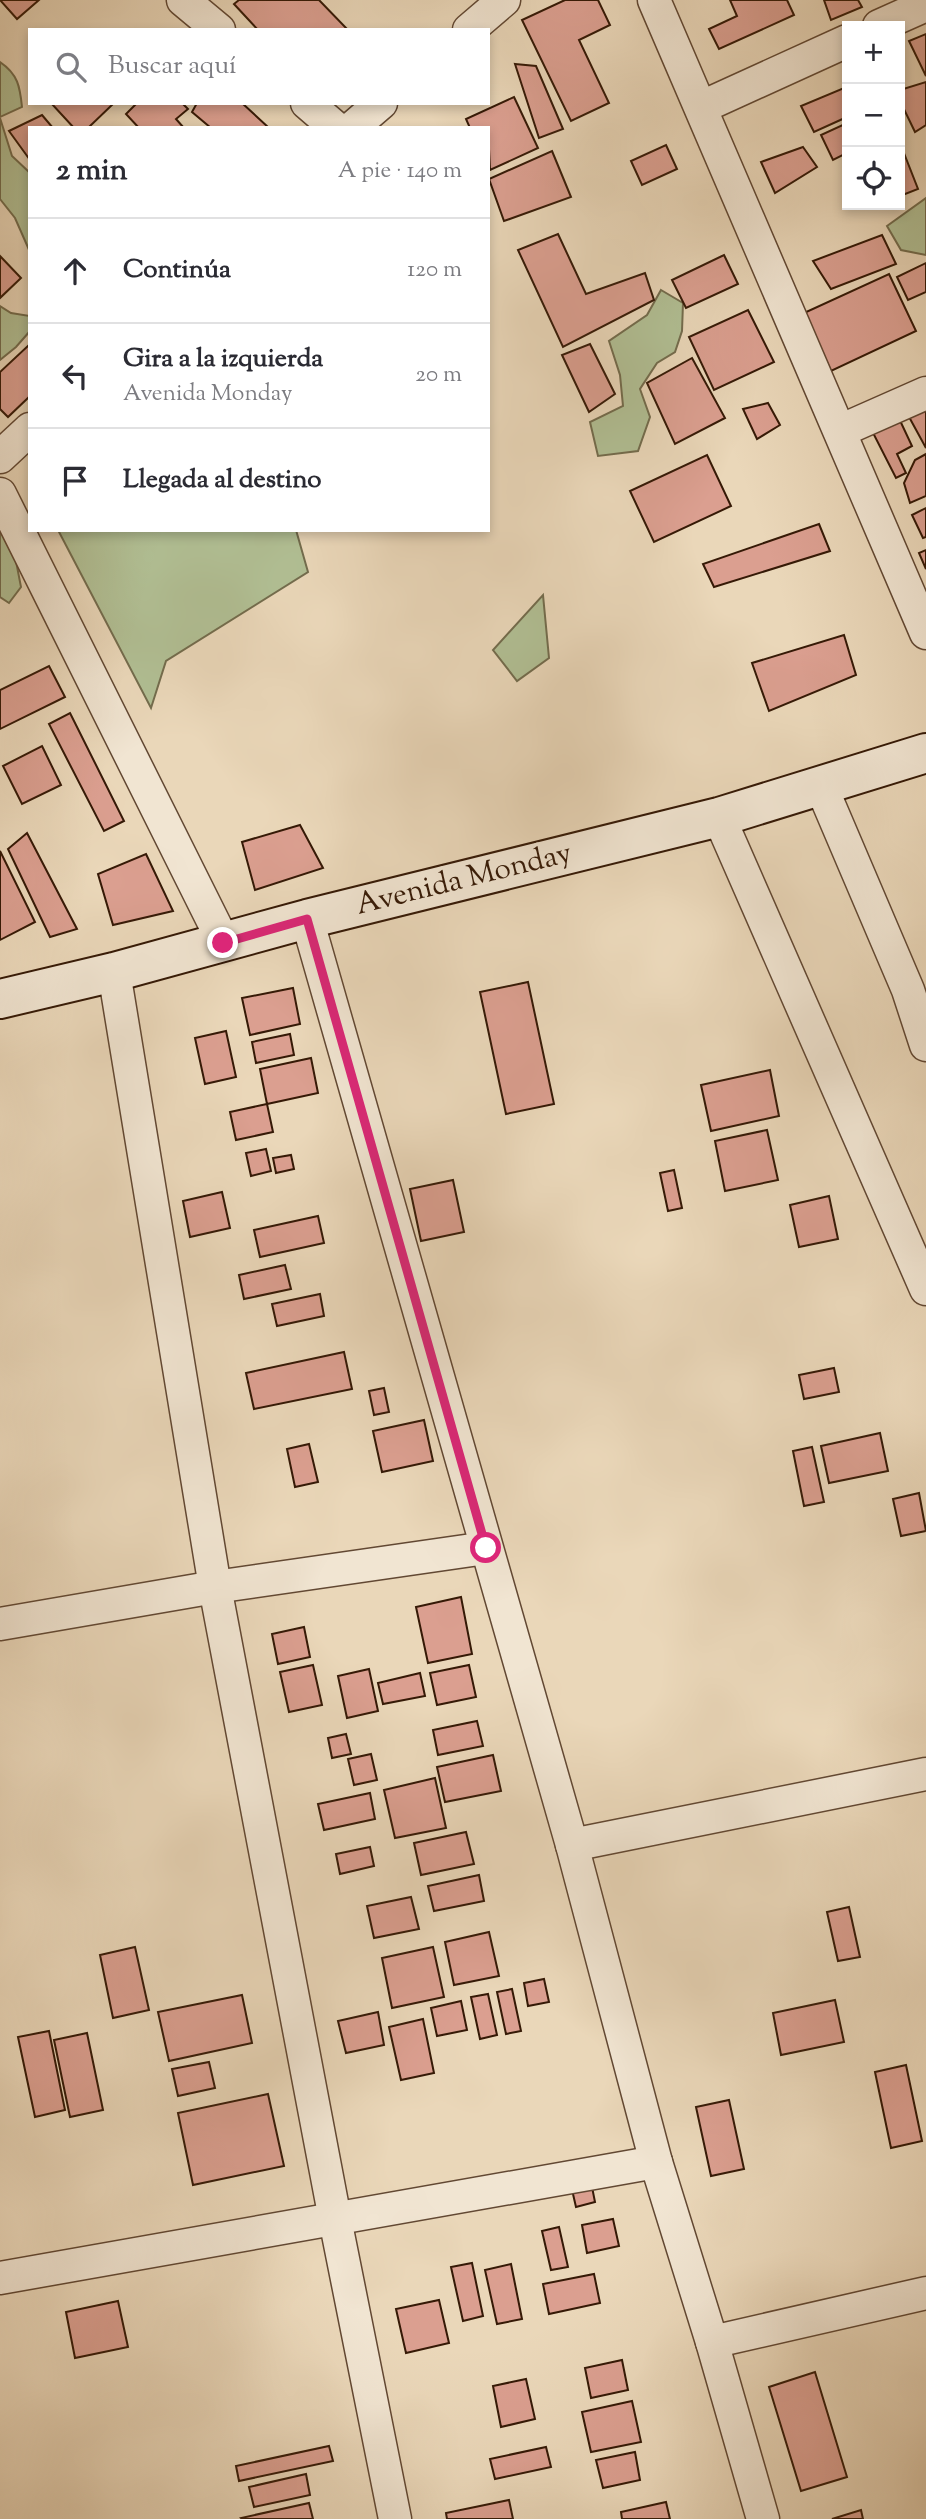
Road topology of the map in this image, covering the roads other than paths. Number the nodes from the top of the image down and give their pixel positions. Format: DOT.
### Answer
graph roads {
  1 [pos="183,0"];
  2 [pos="504,0"];
  3 [pos="654,0"];
  4 [pos="926,5"];
  5 [pos="890,21"];
  6 [pos="217,28"];
  7 [pos="470,28"];
  8 [pos="842,43"];
  9 [pos="309,105"];
  10 [pos="379,105"];
  11 [pos="702,107"];
  12 [pos="334,126"];
  13 [pos="354,126"];
  14 [pos="926,393"];
  15 [pos="28,431"];
  16 [pos="840,431"];
  17 [pos="0,457"];
  18 [pos="0,494"];
  19 [pos="926,633"];
  20 [pos="926,753"];
  21 [pos="821,786"];
  22 [pos="719,817"];
  23 [pos="307,919"];
  24 [pos="223,943"];
  25 [pos="114,972"];
  26 [pos="0,999"];
  27 [pos="926,1045"];
  28 [pos="926,1289"];
  29 [pos="486,1548"];
  30 [pos="215,1587"];
  31 [pos="0,1624"];
  32 [pos="926,1774"];
  33 [pos="572,1845"];
  34 [pos="656,2162"];
  35 [pos="335,2219"];
  36 [pos="0,2277"];
  37 [pos="926,2293"];
  38 [pos="712,2342"];
  39 [pos="395,2519"];
  40 [pos="763,2519"];
  1 -- 6 [label="street"];
  2 -- 7 [label="street"];
  3 -- 11 [label="street"];
  4 -- 5 [label="street"];
  8 -- 11 [label="street"];
  9 -- 12 [label="street"];
  10 -- 13 [label="street"];
  11 -- 16 [label="street"];
  14 -- 16 [label="street"];
  15 -- 17 [label="street"];
  16 -- 19 [label="street"];
  18 -- 24 [label="street"];
  20 -- 21 [label="main road, Avenida Monday"];
  21 -- 22 [label="main road, Avenida Monday"];
  21 -- 27 [label="street"];
  22 -- 23 [label="main road, Avenida Monday"];
  22 -- 28 [label="street"];
  23 -- 24 [label="main road, Avenida Monday"];
  23 -- 29 [label="street"];
  24 -- 25 [label="main road, Avenida Monday"];
  25 -- 26 [label="main road, Avenida Monday"];
  25 -- 30 [label="street"];
  29 -- 30 [label="street"];
  29 -- 33 [label="street"];
  30 -- 31 [label="street"];
  30 -- 35 [label="street"];
  32 -- 33 [label="street"];
  33 -- 34 [label="street"];
  34 -- 35 [label="street"];
  34 -- 38 [label="street"];
  35 -- 36 [label="street"];
  35 -- 39 [label="street"];
  37 -- 38 [label="street"];
  38 -- 40 [label="street"];
}
